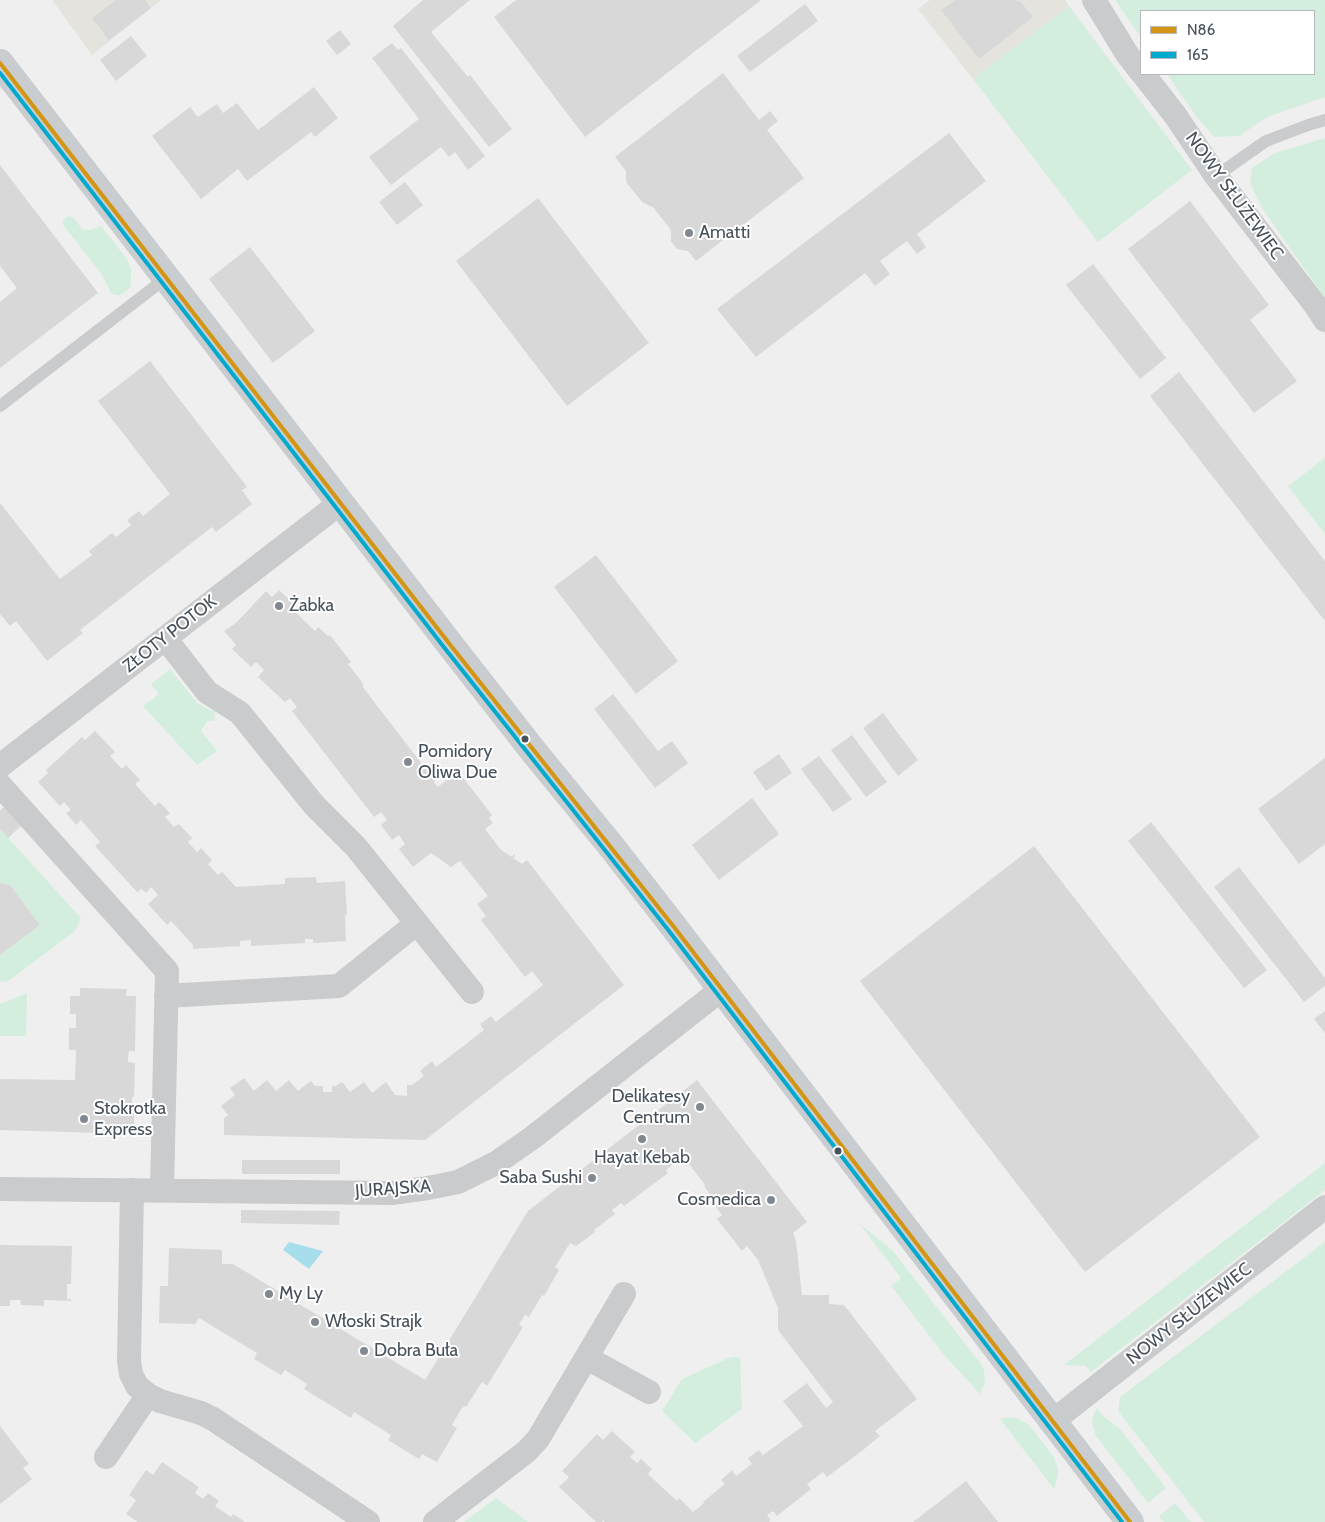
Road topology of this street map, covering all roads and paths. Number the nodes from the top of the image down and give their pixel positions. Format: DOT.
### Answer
graph roads {
  1 [pos="1094,0"];
  2 [pos="1140,70"];
  3 [pos="1144,75"];
  4 [pos="4,78"];
  5 [pos="1325,120"];
  6 [pos="1216,176"];
  7 [pos="166,278"];
  8 [pos="1325,320"];
  9 [pos="0,406"];
  10 [pos="340,503"];
  11 [pos="164,638"];
  12 [pos="0,766"];
  13 [pos="0,785"];
  14 [pos="417,923"];
  15 [pos="722,989"];
  16 [pos="472,992"];
  17 [pos="166,996"];
  18 [pos="0,1189"];
  19 [pos="132,1190"];
  20 [pos="162,1190"];
  21 [pos="1325,1207"];
  22 [pos="624,1294"];
  23 [pos="587,1358"];
  24 [pos="649,1392"];
  25 [pos="148,1395"];
  26 [pos="1053,1421"];
  27 [pos="106,1457"];
  28 [pos="368,1522"];
  29 [pos="435,1522"];
  30 [pos="1130,1522"];
  1 -- 2 [label="street, NOWY SŁUŻEWIEC"];
  3 -- 6 [label="street, NOWY SŁUŻEWIEC"];
  4 -- 7 [label="street"];
  5 -- 6 [label="lane"];
  6 -- 8 [label="street, NOWY SŁUŻEWIEC"];
  7 -- 9 [label="lane"];
  7 -- 10 [label="street"];
  10 -- 11 [label="street, ZŁOTY POTOK"];
  10 -- 15 [label="street"];
  11 -- 12 [label="street, ZŁOTY POTOK"];
  11 -- 14 [label="street"];
  13 -- 17 [label="street"];
  14 -- 16 [label="street"];
  14 -- 17 [label="street"];
  15 -- 20 [label="street, JURAJSKA"];
  15 -- 26 [label="street"];
  17 -- 20 [label="street"];
  18 -- 19 [label="street, JURAJSKA"];
  19 -- 20 [label="street, JURAJSKA"];
  19 -- 25 [label="street"];
  21 -- 26 [label="street, NOWY SŁUŻEWIEC"];
  22 -- 23 [label="street"];
  23 -- 24 [label="street"];
  23 -- 29 [label="street"];
  25 -- 27 [label="street"];
  25 -- 28 [label="street"];
  26 -- 30 [label="street"];
}
